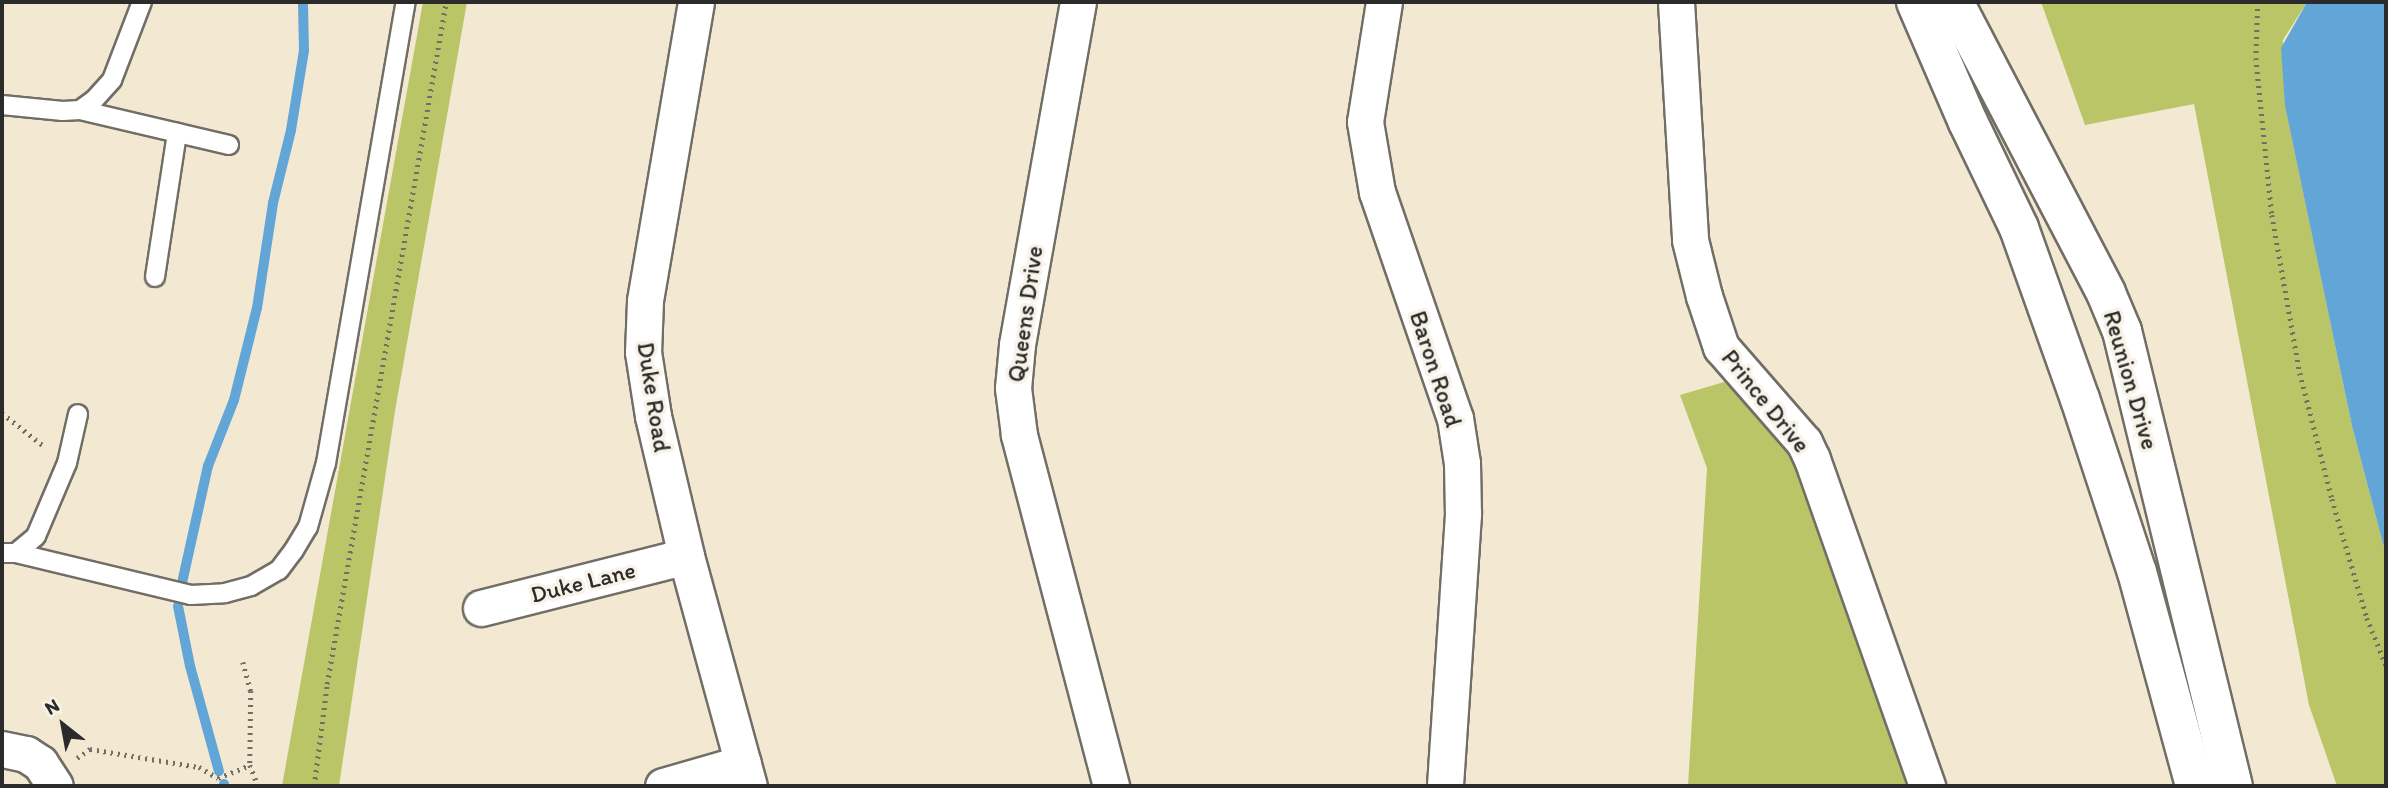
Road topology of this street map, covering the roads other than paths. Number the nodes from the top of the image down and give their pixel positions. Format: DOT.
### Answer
graph roads {
  1 [pos="142,2"];
  2 [pos="406,2"];
  3 [pos="696,2"];
  4 [pos="1078,2"];
  5 [pos="1384,2"];
  6 [pos="1676,2"];
  7 [pos="1916,2"];
  8 [pos="1954,2"];
  9 [pos="2,105"];
  10 [pos="80,110"];
  11 [pos="177,132"];
  12 [pos="229,145"];
  13 [pos="155,277"];
  14 [pos="78,414"];
  15 [pos="9,553"];
  16 [pos="686,556"];
  17 [pos="481,608"];
  18 [pos="2,749"];
  19 [pos="746,775"];
  20 [pos="53,781"];
  21 [pos="663,786"];
  22 [pos="1111,786"];
  23 [pos="1445,786"];
  24 [pos="1927,786"];
  25 [pos="2195,786"];
  26 [pos="2233,786"];
  1 -- 10 [label="lane"];
  2 -- 15 [label="lane"];
  3 -- 16 [label="street, Duke Road"];
  4 -- 22 [label="street, Queens Drive"];
  5 -- 23 [label="street, Baron Road"];
  6 -- 24 [label="street, Prince Drive"];
  7 -- 25 [label="street, Reunion Drive"];
  8 -- 26 [label="street, Reunion Drive"];
  9 -- 10 [label="lane"];
  10 -- 11 [label="lane"];
  11 -- 12 [label="lane"];
  11 -- 13 [label="lane"];
  14 -- 15 [label="lane"];
  16 -- 17 [label="street, Duke Lane"];
  16 -- 19 [label="street, Duke Road"];
  18 -- 20 [label="street"];
  19 -- 21 [label="street"];
}
